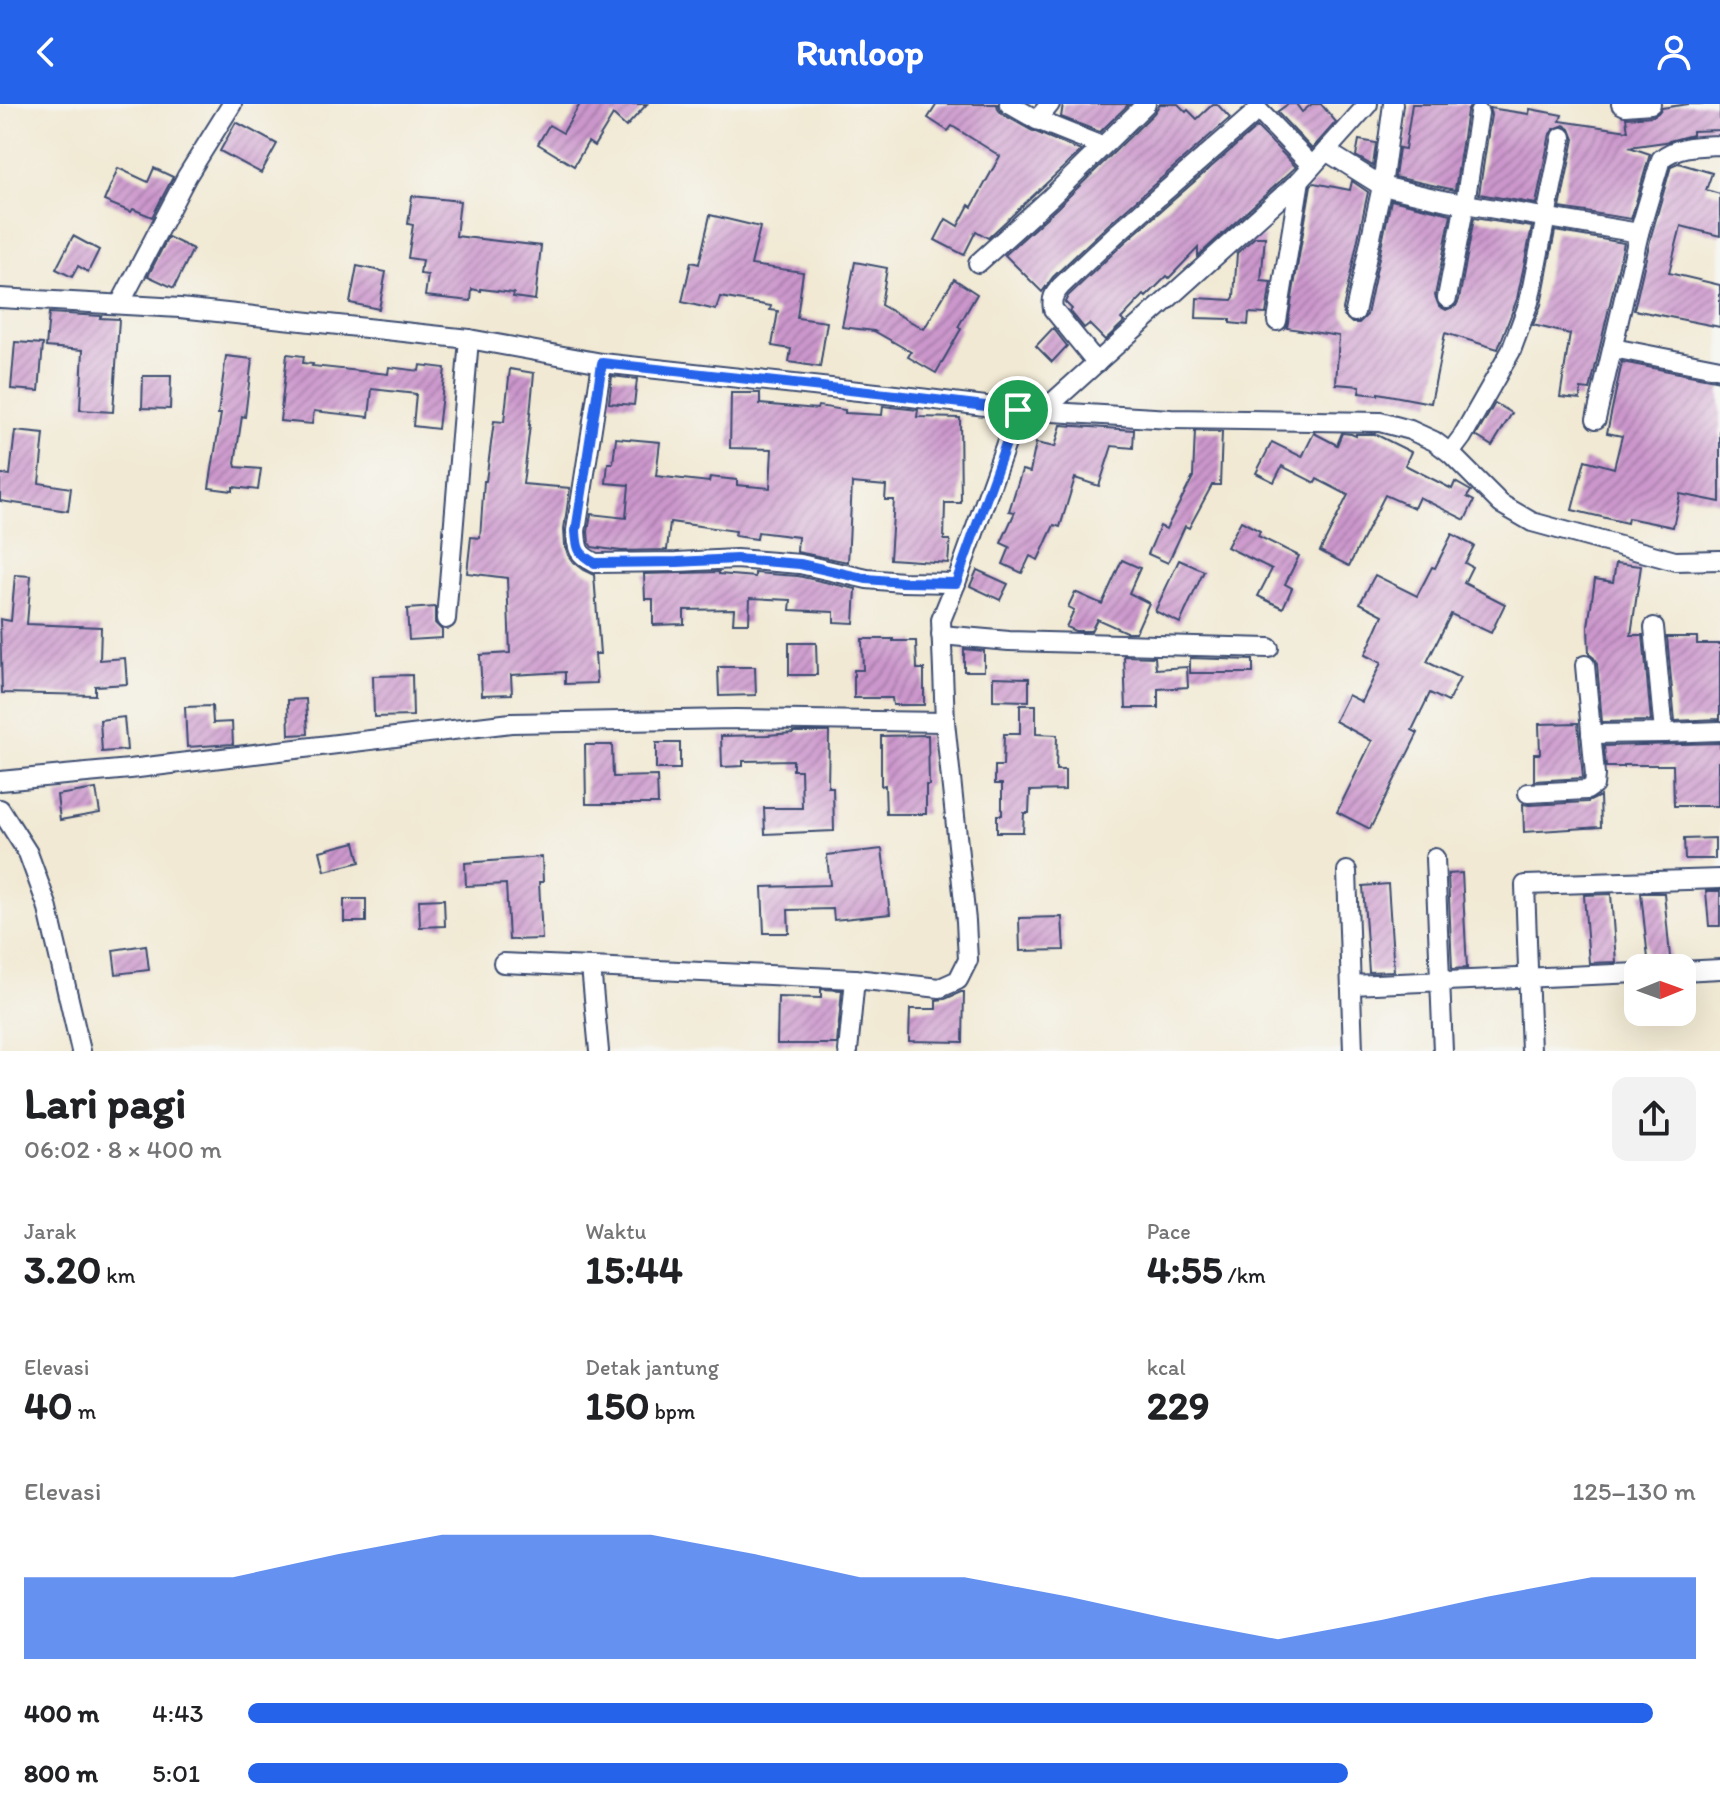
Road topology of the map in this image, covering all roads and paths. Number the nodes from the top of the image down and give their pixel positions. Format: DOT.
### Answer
graph roads {
  1 [pos="232,104"];
  2 [pos="1009,104"];
  3 [pos="1050,104"];
  4 [pos="1146,104"];
  5 [pos="1393,104"];
  6 [pos="1621,104"];
  7 [pos="1651,104"];
  8 [pos="1362,105"];
  9 [pos="1255,106"];
  10 [pos="1479,113"];
  11 [pos="1037,120"];
  12 [pos="1562,137"];
  13 [pos="1720,145"];
  14 [pos="1102,146"];
  15 [pos="1326,151"];
  16 [pos="1306,173"];
  17 [pos="1382,186"];
  18 [pos="1465,203"];
  19 [pos="1546,217"];
  20 [pos="1639,233"];
  21 [pos="978,263"];
  22 [pos="0,298"];
  23 [pos="1447,298"];
  24 [pos="120,304"];
  25 [pos="1355,312"];
  26 [pos="1277,321"];
  27 [pos="469,339"];
  28 [pos="1613,348"];
  29 [pos="602,363"];
  30 [pos="1097,363"];
  31 [pos="1720,369"];
  32 [pos="1018,410"];
  33 [pos="1043,411"];
  34 [pos="1596,419"];
  35 [pos="1450,453"];
  36 [pos="1720,560"];
  37 [pos="956,583"];
  38 [pos="446,619"];
  39 [pos="1654,627"];
  40 [pos="941,635"];
  41 [pos="1269,648"];
  42 [pos="1585,665"];
  43 [pos="945,722"];
  44 [pos="1720,731"];
  45 [pos="1664,733"];
  46 [pos="1591,734"];
  47 [pos="0,781"];
  48 [pos="1528,793"];
  49 [pos="0,809"];
  50 [pos="1435,858"];
  51 [pos="1347,871"];
  52 [pos="1720,879"];
  53 [pos="503,963"];
  54 [pos="591,967"];
  55 [pos="1720,969"];
  56 [pos="1696,970"];
  57 [pos="1624,974"];
  58 [pos="1528,978"];
  59 [pos="855,979"];
  60 [pos="1440,981"];
  61 [pos="1351,985"];
  62 [pos="81,1051"];
  63 [pos="599,1051"];
  64 [pos="848,1051"];
  65 [pos="1353,1051"];
  66 [pos="1443,1051"];
  67 [pos="1531,1051"];
  1 -- 24 [label="street"];
  2 -- 11 [label="street"];
  3 -- 11 [label="street"];
  4 -- 14 [label="street"];
  5 -- 17 [label="street"];
  6 -- 7 [label="street"];
  8 -- 15 [label="street"];
  9 -- 16 [label="street"];
  9 -- 30 [label="street"];
  10 -- 18 [label="street"];
  11 -- 14 [label="street"];
  12 -- 19 [label="street"];
  13 -- 20 [label="street"];
  14 -- 21 [label="street"];
  15 -- 16 [label="street"];
  15 -- 17 [label="street"];
  16 -- 26 [label="street"];
  16 -- 30 [label="street"];
  17 -- 18 [label="street"];
  17 -- 25 [label="street"];
  18 -- 19 [label="street"];
  18 -- 23 [label="street"];
  19 -- 20 [label="street"];
  19 -- 35 [label="street"];
  20 -- 28 [label="street"];
  22 -- 24 [label="street"];
  24 -- 27 [label="street"];
  27 -- 29 [label="street"];
  27 -- 38 [label="street"];
  28 -- 31 [label="street"];
  28 -- 34 [label="street"];
  29 -- 32 [label="street"];
  29 -- 37 [label="street"];
  30 -- 33 [label="street"];
  32 -- 33 [label="street"];
  32 -- 37 [label="street"];
  33 -- 35 [label="street"];
  35 -- 36 [label="street"];
  37 -- 40 [label="street"];
  39 -- 45 [label="street"];
  40 -- 41 [label="street"];
  40 -- 43 [label="street"];
  42 -- 46 [label="street"];
  43 -- 47 [label="street"];
  43 -- 59 [label="street"];
  44 -- 45 [label="street"];
  45 -- 46 [label="street"];
  46 -- 48 [label="street"];
  49 -- 62 [label="street"];
  50 -- 60 [label="street"];
  51 -- 61 [label="street"];
  52 -- 58 [label="street"];
  53 -- 54 [label="street"];
  54 -- 59 [label="street"];
  54 -- 63 [label="street"];
  55 -- 56 [label="street"];
  57 -- 58 [label="street"];
  58 -- 60 [label="street"];
  58 -- 67 [label="street"];
  59 -- 64 [label="street"];
  60 -- 61 [label="street"];
  60 -- 66 [label="street"];
  61 -- 65 [label="street"];
}
